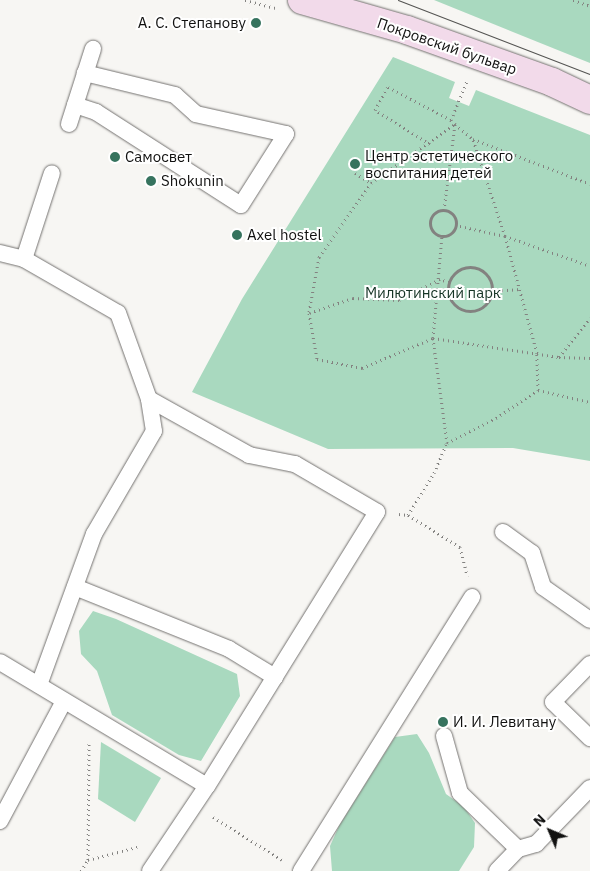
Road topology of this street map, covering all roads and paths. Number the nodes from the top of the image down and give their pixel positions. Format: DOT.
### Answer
graph roads {
  1 [pos="302,0"];
  2 [pos="573,0"];
  3 [pos="590,6"];
  4 [pos="93,49"];
  5 [pos="85,73"];
  6 [pos="468,80"];
  7 [pos="590,100"];
  8 [pos="75,105"];
  9 [pos="451,120"];
  10 [pos="68,124"];
  11 [pos="454,124"];
  12 [pos="473,139"];
  13 [pos="430,144"];
  14 [pos="52,173"];
  15 [pos="355,173"];
  16 [pos="371,183"];
  17 [pos="590,184"];
  18 [pos="444,210"];
  19 [pos="455,225"];
  20 [pos="442,236"];
  21 [pos="505,236"];
  22 [pos="0,252"];
  23 [pos="24,259"];
  24 [pos="590,266"];
  25 [pos="440,279"];
  26 [pos="449,282"];
  27 [pos="520,289"];
  28 [pos="492,291"];
  29 [pos="309,313"];
  30 [pos="590,318"];
  31 [pos="433,338"];
  32 [pos="537,352"];
  33 [pos="559,357"];
  34 [pos="590,358"];
  35 [pos="538,390"];
  36 [pos="149,399"];
  37 [pos="590,402"];
  38 [pos="446,443"];
  39 [pos="377,512"];
  40 [pos="408,514"];
  41 [pos="503,532"];
  42 [pos="75,587"];
  43 [pos="472,597"];
  44 [pos="590,620"];
  45 [pos="0,662"];
  46 [pos="590,664"];
  47 [pos="275,678"];
  48 [pos="38,685"];
  49 [pos="64,701"];
  50 [pos="90,716"];
  51 [pos="444,736"];
  52 [pos="590,738"];
  53 [pos="207,786"];
  54 [pos="590,788"];
  55 [pos="0,821"];
  56 [pos="237,833"];
  57 [pos="173,837"];
  58 [pos="518,849"];
  59 [pos="272,854"];
  60 [pos="88,860"];
  61 [pos="81,871"];
  62 [pos="150,871"];
  63 [pos="301,871"];
  64 [pos="497,871"];
  1 -- 7 [label="main road, Покровский бульвар"];
  2 -- 3 [label="path"];
  4 -- 5 [label="lane"];
  5 -- 8 [label="lane"];
  5 -- 8 [label="lane"];
  6 -- 9 [label="path"];
  8 -- 10 [label="lane"];
  9 -- 11 [label="path"];
  9 -- 13 [label="path"];
  11 -- 12 [label="path"];
  11 -- 13 [label="path"];
  11 -- 18 [label="path"];
  12 -- 17 [label="path"];
  12 -- 21 [label="path"];
  13 -- 16 [label="path"];
  14 -- 23 [label="lane"];
  15 -- 16 [label="path"];
  16 -- 29 [label="path"];
  18 -- 19 [label="path"];
  18 -- 20 [label="path"];
  19 -- 20 [label="path"];
  19 -- 21 [label="path"];
  20 -- 25 [label="path"];
  21 -- 24 [label="path"];
  21 -- 27 [label="path"];
  22 -- 23 [label="lane"];
  23 -- 36 [label="lane"];
  25 -- 26 [label="path"];
  25 -- 29 [label="path"];
  25 -- 31 [label="path"];
  26 -- 28 [label="path"];
  26 -- 28 [label="path"];
  27 -- 28 [label="path"];
  27 -- 32 [label="path"];
  29 -- 31 [label="path"];
  30 -- 33 [label="path"];
  31 -- 32 [label="path"];
  31 -- 38 [label="path"];
  32 -- 33 [label="path"];
  32 -- 35 [label="path"];
  33 -- 34 [label="path"];
  35 -- 37 [label="path"];
  35 -- 38 [label="path"];
  36 -- 39 [label="lane"];
  36 -- 42 [label="lane"];
  38 -- 40 [label="path"];
  39 -- 40 [label="path"];
  39 -- 47 [label="lane"];
  40 -- 43 [label="path"];
  41 -- 44 [label="lane"];
  42 -- 47 [label="lane"];
  42 -- 48 [label="lane"];
  43 -- 63 [label="lane"];
  45 -- 48 [label="lane"];
  46 -- 52 [label="lane"];
  47 -- 53 [label="lane"];
  48 -- 49 [label="lane"];
  49 -- 50 [label="lane"];
  49 -- 55 [label="lane"];
  50 -- 53 [label="lane"];
  50 -- 60 [label="path"];
  51 -- 58 [label="lane"];
  53 -- 57 [label="lane"];
  54 -- 58 [label="lane"];
  56 -- 59 [label="path"];
  57 -- 60 [label="path"];
  57 -- 62 [label="lane"];
  58 -- 64 [label="lane"];
  60 -- 61 [label="path"];
}
